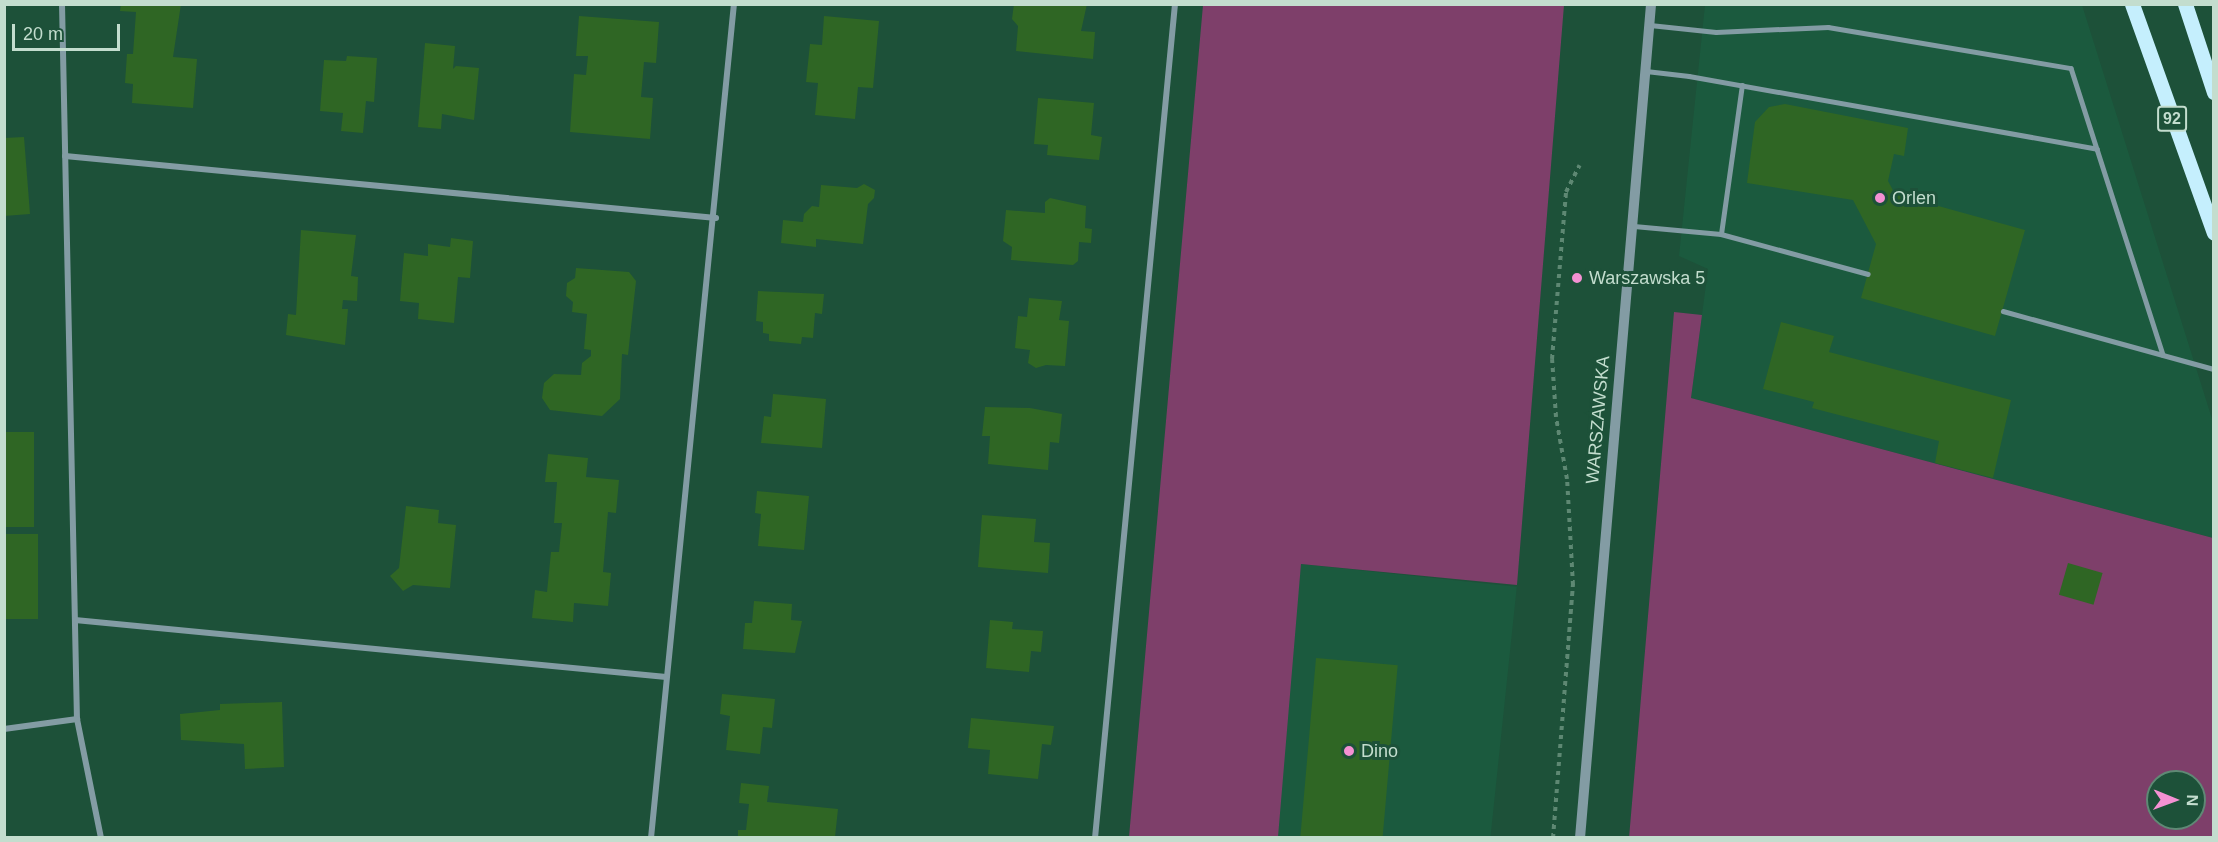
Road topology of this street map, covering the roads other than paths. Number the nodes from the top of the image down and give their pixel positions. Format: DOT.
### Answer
graph roads {
  1 [pos="62,4"];
  2 [pos="734,4"];
  3 [pos="1175,4"];
  4 [pos="1651,4"];
  5 [pos="2132,4"];
  6 [pos="2185,4"];
  7 [pos="1650,25"];
  8 [pos="1646,71"];
  9 [pos="1742,86"];
  10 [pos="2214,92"];
  11 [pos="2097,149"];
  12 [pos="65,156"];
  13 [pos="716,218"];
  14 [pos="1631,225"];
  15 [pos="2214,232"];
  16 [pos="1721,234"];
  17 [pos="1868,274"];
  18 [pos="2003,311"];
  19 [pos="2163,355"];
  20 [pos="2214,369"];
  21 [pos="75,620"];
  22 [pos="666,677"];
  23 [pos="77,719"];
  24 [pos="4,729"];
  25 [pos="101,837"];
  26 [pos="651,837"];
  27 [pos="1095,837"];
  28 [pos="1580,837"];
  1 -- 12 [label="street"];
  2 -- 13 [label="street"];
  3 -- 27 [label="street"];
  4 -- 7 [label="street, WARSZAWSKA"];
  5 -- 15 [label="main road, 92"];
  6 -- 10 [label="main road"];
  7 -- 8 [label="street, WARSZAWSKA"];
  7 -- 11 [label="lane"];
  8 -- 9 [label="lane"];
  8 -- 14 [label="street, WARSZAWSKA"];
  9 -- 11 [label="lane"];
  9 -- 16 [label="lane"];
  11 -- 19 [label="lane"];
  12 -- 13 [label="street"];
  12 -- 21 [label="street"];
  13 -- 22 [label="street"];
  14 -- 16 [label="lane"];
  14 -- 28 [label="street, WARSZAWSKA"];
  16 -- 17 [label="lane"];
  18 -- 19 [label="lane"];
  19 -- 20 [label="lane"];
  21 -- 22 [label="street"];
  21 -- 23 [label="street"];
  22 -- 26 [label="street"];
  23 -- 24 [label="street"];
  23 -- 25 [label="street"];
}
